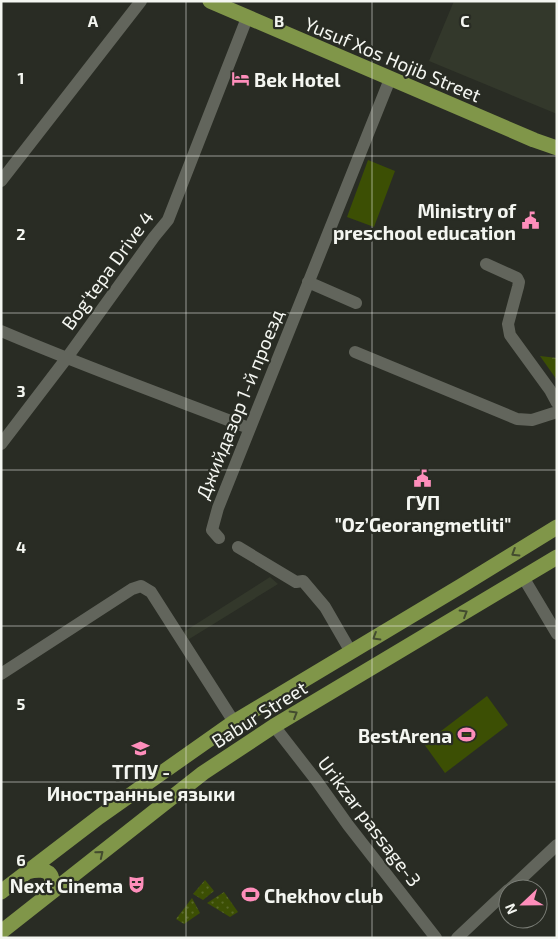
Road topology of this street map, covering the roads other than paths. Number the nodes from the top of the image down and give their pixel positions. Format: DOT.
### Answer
graph roads {
  1 [pos="141,1"];
  2 [pos="210,1"];
  3 [pos="247,18"];
  4 [pos="390,79"];
  5 [pos="534,140"];
  6 [pos="557,148"];
  7 [pos="557,156"];
  8 [pos="1,181"];
  9 [pos="486,264"];
  10 [pos="308,282"];
  11 [pos="356,303"];
  12 [pos="1,331"];
  13 [pos="355,352"];
  14 [pos="66,359"];
  15 [pos="557,403"];
  16 [pos="557,412"];
  17 [pos="249,428"];
  18 [pos="1,444"];
  19 [pos="557,527"];
  20 [pos="219,538"];
  21 [pos="238,547"];
  22 [pos="557,557"];
  23 [pos="523,577"];
  24 [pos="433,603"];
  25 [pos="446,624"];
  26 [pos="557,634"];
  27 [pos="351,652"];
  28 [pos="1,674"];
  29 [pos="234,722"];
  30 [pos="274,726"];
  31 [pos="557,845"];
  32 [pos="27,872"];
  33 [pos="521,879"];
  34 [pos="1,892"];
  35 [pos="45,898"];
  36 [pos="498,900"];
  37 [pos="1,932"];
  38 [pos="436,938"];
  39 [pos="457,938"];
  1 -- 8 [label="street"];
  2 -- 3 [label="main road, Yusuf Xos Hojib Street"];
  3 -- 4 [label="main road, Yusuf Xos Hojib Street"];
  3 -- 14 [label="street, Bog'tepa Drive 4"];
  4 -- 5 [label="main road, Yusuf Xos Hojib Street"];
  4 -- 10 [label="street, Джийдазор 1-й проезд"];
  5 -- 6 [label="main road, Yusuf Xos Hojib Street"];
  5 -- 7 [label="main road, Yusuf Xos Hojib Street"];
  9 -- 15 [label="street"];
  10 -- 11 [label="street"];
  10 -- 17 [label="street, Джийдазор 1-й проезд"];
  12 -- 14 [label="street"];
  13 -- 16 [label="street"];
  14 -- 17 [label="street"];
  14 -- 18 [label="street, Bog'tepa Drive 4"];
  17 -- 20 [label="street, Джийдазор 1-й проезд"];
  19 -- 24 [label="main road, Babur Street, one-way"];
  21 -- 27 [label="street"];
  22 -- 23 [label="main road, Babur Street"];
  25 -- 23 [label="main road, Babur Street, one-way"];
  23 -- 26 [label="street"];
  24 -- 25 [label="main road"];
  24 -- 27 [label="main road, Babur Street, one-way"];
  30 -- 25 [label="main road, Babur Street, one-way"];
  27 -- 29 [label="main road, Babur Street"];
  28 -- 29 [label="street"];
  29 -- 32 [label="main road, Babur Street"];
  37 -- 30 [label="main road, Babur Street, one-way"];
  30 -- 38 [label="street, Urikzar passage-3"];
  31 -- 33 [label="street"];
  32 -- 34 [label="main road, Babur Street"];
  32 -- 35 [label="main road"];
  36 -- 39 [label="street"];
}
